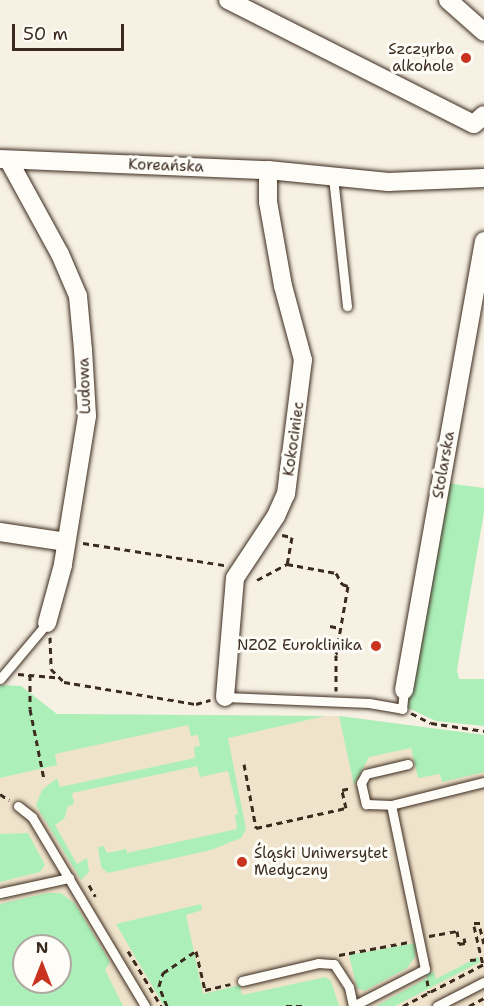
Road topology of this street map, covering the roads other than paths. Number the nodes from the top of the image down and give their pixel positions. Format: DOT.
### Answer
graph roads {
  1 [pos="228,0"];
  2 [pos="448,0"];
  3 [pos="484,32"];
  4 [pos="484,115"];
  5 [pos="4,160"];
  6 [pos="267,170"];
  7 [pos="333,177"];
  8 [pos="484,178"];
  9 [pos="484,241"];
  10 [pos="347,306"];
  11 [pos="0,532"];
  12 [pos="66,542"];
  13 [pos="47,623"];
  14 [pos="4,676"];
  15 [pos="404,690"];
  16 [pos="225,697"];
  17 [pos="408,764"];
  18 [pos="484,782"];
  19 [pos="391,805"];
  20 [pos="18,806"];
  21 [pos="69,878"];
  22 [pos="0,893"];
  23 [pos="242,981"];
  24 [pos="484,982"];
  25 [pos="145,1006"];
  26 [pos="353,1006"];
  27 [pos="437,1006"];
  1 -- 4 [label="street"];
  2 -- 3 [label="street"];
  5 -- 6 [label="street, Koreańska"];
  5 -- 12 [label="street, Ludowa"];
  6 -- 7 [label="street, Koreańska"];
  6 -- 16 [label="street, Kokociniec"];
  7 -- 8 [label="street, Koreańska"];
  7 -- 10 [label="lane"];
  9 -- 15 [label="street, Stolarska"];
  11 -- 12 [label="street"];
  12 -- 13 [label="street, Ludowa"];
  13 -- 14 [label="lane"];
  15 -- 16 [label="lane"];
  17 -- 19 [label="lane"];
  18 -- 19 [label="lane"];
  19 -- 26 [label="lane"];
  20 -- 21 [label="lane"];
  21 -- 22 [label="lane"];
  21 -- 25 [label="lane"];
  23 -- 26 [label="lane"];
  24 -- 27 [label="lane"];
}
